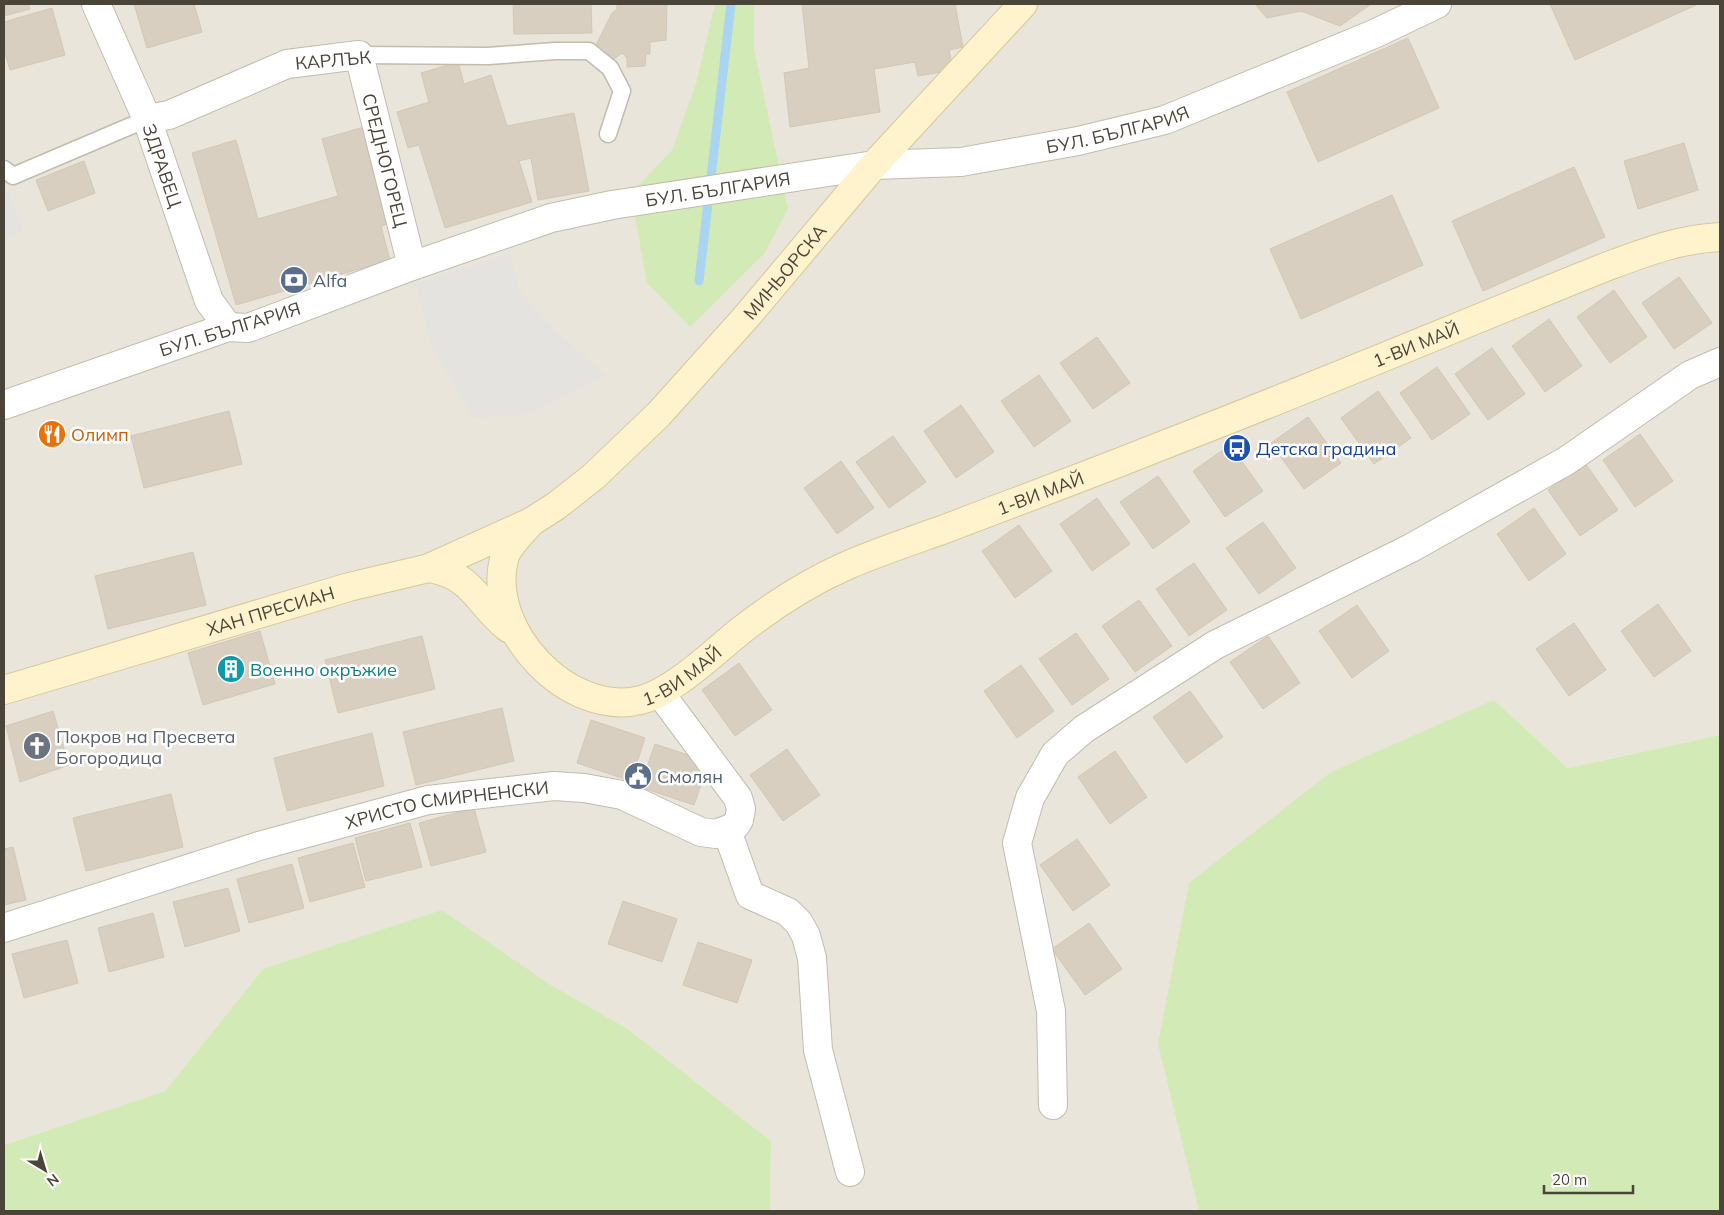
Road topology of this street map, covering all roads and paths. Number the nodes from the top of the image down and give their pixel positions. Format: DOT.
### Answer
graph roads {
  1 [pos="96,4"];
  2 [pos="1023,4"];
  3 [pos="1437,4"];
  4 [pos="358,55"];
  5 [pos="147,119"];
  6 [pos="608,134"];
  7 [pos="874,165"];
  8 [pos="4,170"];
  9 [pos="1720,237"];
  10 [pos="412,266"];
  11 [pos="228,327"];
  12 [pos="1720,362"];
  13 [pos="4,405"];
  14 [pos="531,522"];
  15 [pos="429,568"];
  16 [pos="517,635"];
  17 [pos="4,690"];
  18 [pos="660,693"];
  19 [pos="727,831"];
  20 [pos="4,928"];
  21 [pos="1053,1105"];
  22 [pos="850,1172"];
  1 -- 5 [label="street, ЗДРАВЕЦ"];
  2 -- 7 [label="street, МИНЬОРСКА"];
  3 -- 7 [label="street, БУЛ. БЪЛГАРИЯ"];
  4 -- 5 [label="street, КАРЛЪК"];
  4 -- 6 [label="lane, КАРЛЪК"];
  4 -- 10 [label="street, СРЕДНОГОРЕЦ"];
  5 -- 8 [label="lane, КАРЛЪК"];
  5 -- 11 [label="street, ЗДРАВЕЦ"];
  7 -- 10 [label="street, БУЛ. БЪЛГАРИЯ"];
  7 -- 14 [label="street, МИНЬОРСКА"];
  9 -- 18 [label="street, 1-ВИ МАЙ"];
  10 -- 11 [label="street, БУЛ. БЪЛГАРИЯ"];
  11 -- 13 [label="street, БУЛ. БЪЛГАРИЯ"];
  12 -- 21 [label="street"];
  14 -- 15 [label="street, ХАН ПРЕСИАН"];
  14 -- 16 [label="street, 1-ВИ МАЙ"];
  15 -- 16 [label="street"];
  15 -- 17 [label="street, ХАН ПРЕСИАН"];
  16 -- 18 [label="street, 1-ВИ МАЙ"];
  18 -- 19 [label="street"];
  19 -- 20 [label="street, ХРИСТО СМИРНЕНСКИ"];
  19 -- 22 [label="street"];
}
